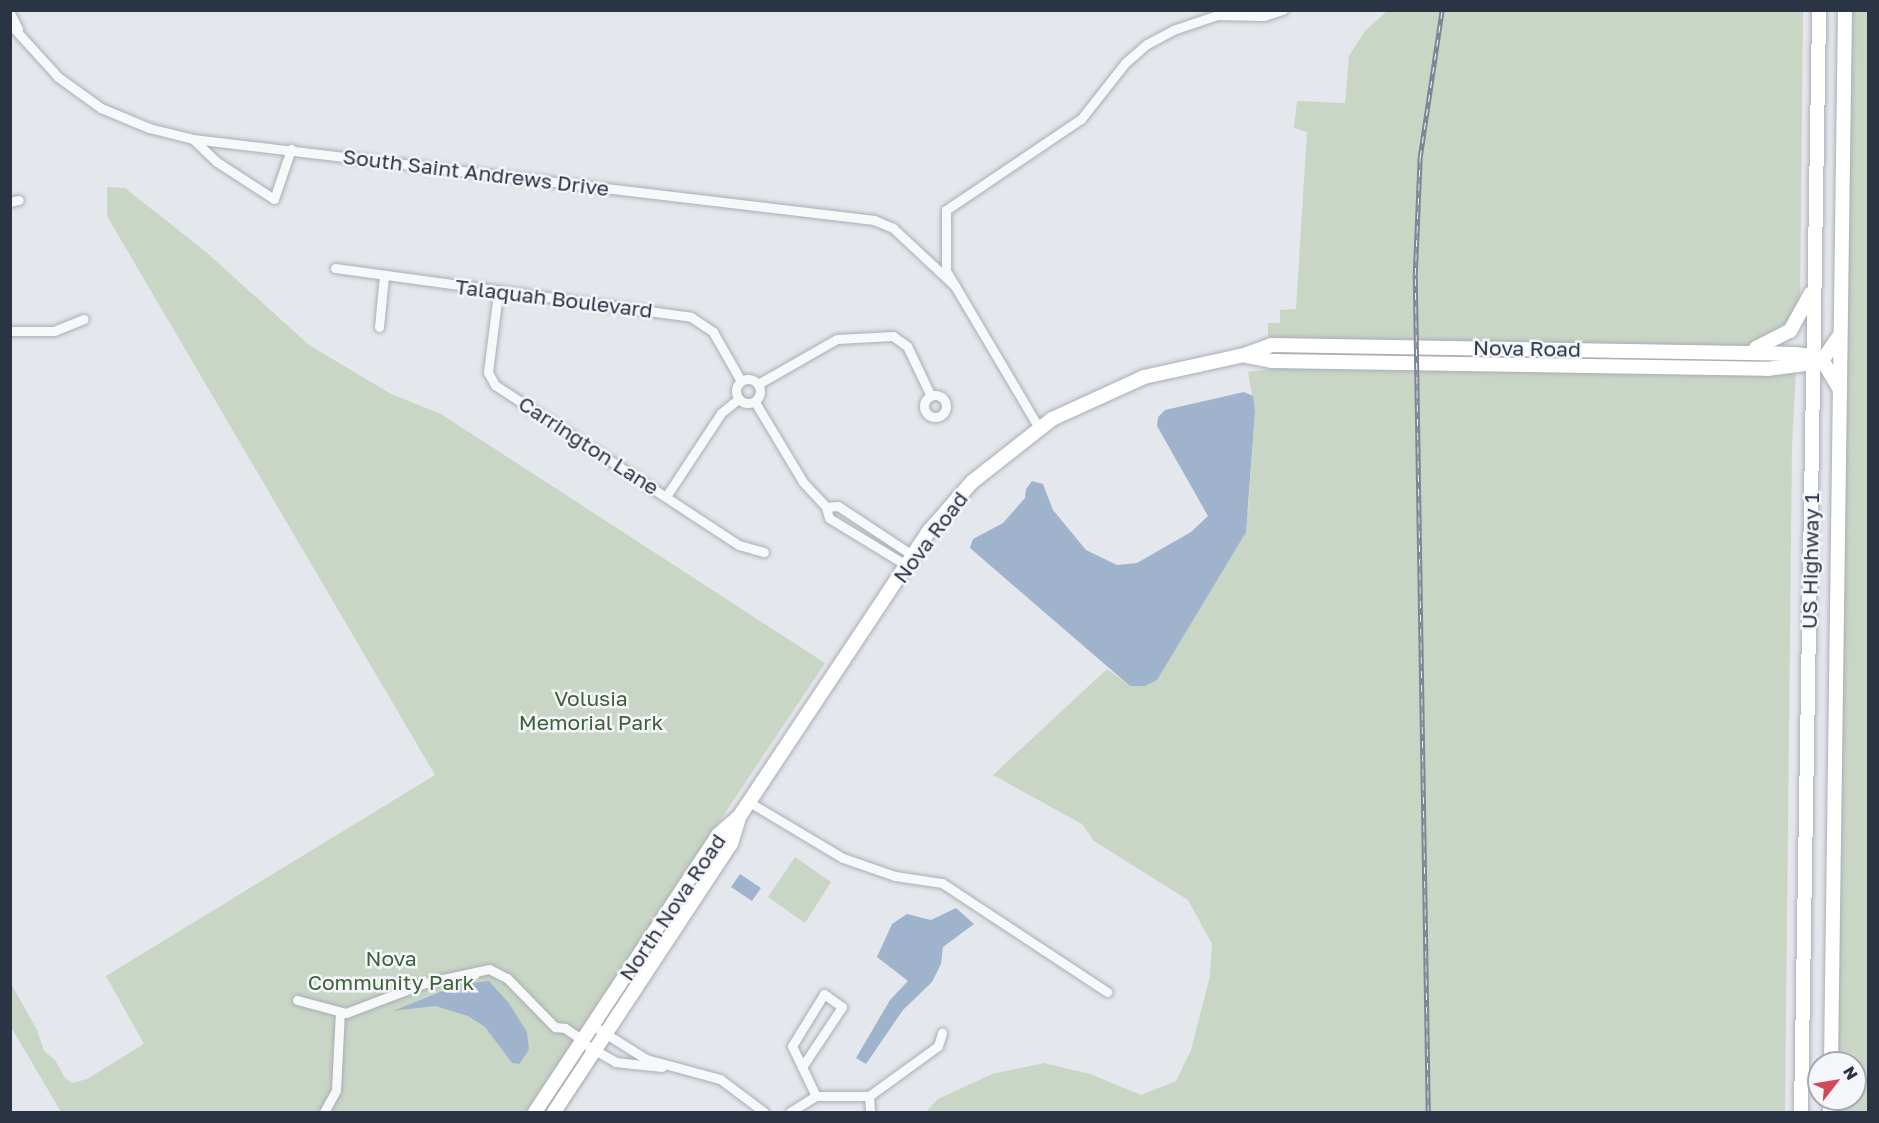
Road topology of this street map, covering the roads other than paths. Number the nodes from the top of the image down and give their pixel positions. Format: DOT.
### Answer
graph roads {
  1 [pos="1283,10"];
  2 [pos="1819,10"];
  3 [pos="1845,10"];
  4 [pos="10,13"];
  5 [pos="14,27"];
  6 [pos="193,140"];
  7 [pos="291,149"];
  8 [pos="335,268"];
  9 [pos="384,276"];
  10 [pos="955,286"];
  11 [pos="1814,286"];
  12 [pos="498,293"];
  13 [pos="84,319"];
  14 [pos="378,327"];
  15 [pos="10,331"];
  16 [pos="1841,333"];
  17 [pos="1746,351"];
  18 [pos="1244,356"];
  19 [pos="1815,359"];
  20 [pos="741,381"];
  21 [pos="758,384"];
  22 [pos="1840,390"];
  23 [pos="931,396"];
  24 [pos="738,399"];
  25 [pos="755,402"];
  26 [pos="1039,428"];
  27 [pos="667,495"];
  28 [pos="826,507"];
  29 [pos="869,527"];
  30 [pos="861,539"];
  31 [pos="764,552"];
  32 [pos="909,560"];
  33 [pos="749,802"];
  34 [pos="739,817"];
  35 [pos="1107,992"];
  36 [pos="297,1000"];
  37 [pos="340,1012"];
  38 [pos="592,1025"];
  39 [pos="942,1033"];
  40 [pos="607,1034"];
  41 [pos="581,1041"];
  42 [pos="595,1051"];
  43 [pos="1831,1051"];
  44 [pos="668,1066"];
  45 [pos="802,1067"];
  46 [pos="816,1096"];
  47 [pos="869,1096"];
  48 [pos="324,1113"];
  49 [pos="534,1113"];
  50 [pos="554,1113"];
  51 [pos="764,1113"];
  52 [pos="790,1113"];
  53 [pos="870,1113"];
  54 [pos="1801,1113"];
  1 -- 10 [label="street"];
  2 -- 11 [label="main road, US Highway 1"];
  3 -- 16 [label="main road, US Highway 1"];
  4 -- 5 [label="street, South Saint Andrews Drive"];
  5 -- 6 [label="street, South Saint Andrews Drive"];
  6 -- 7 [label="street, South Saint Andrews Drive"];
  6 -- 7 [label="street"];
  7 -- 10 [label="street, South Saint Andrews Drive"];
  8 -- 9 [label="street, Talaquah Boulevard"];
  9 -- 12 [label="street, Talaquah Boulevard"];
  9 -- 14 [label="street"];
  10 -- 26 [label="street"];
  11 -- 17 [label="main road"];
  11 -- 19 [label="main road, US Highway 1"];
  12 -- 20 [label="street, Talaquah Boulevard"];
  12 -- 27 [label="street, Carrington Lane"];
  13 -- 15 [label="street"];
  16 -- 19 [label="main road"];
  16 -- 22 [label="main road, US Highway 1"];
  17 -- 18 [label="main road, Nova Road"];
  17 -- 19 [label="main road, Nova Road"];
  18 -- 19 [label="main road, Nova Road"];
  18 -- 26 [label="main road, Nova Road"];
  19 -- 22 [label="main road"];
  19 -- 54 [label="main road, US Highway 1"];
  20 -- 21 [label="street"];
  20 -- 24 [label="street"];
  21 -- 23 [label="street"];
  21 -- 25 [label="street"];
  22 -- 43 [label="main road, US Highway 1"];
  24 -- 25 [label="street"];
  24 -- 27 [label="street"];
  25 -- 28 [label="street"];
  26 -- 32 [label="main road, Nova Road"];
  27 -- 31 [label="street, Carrington Lane"];
  28 -- 29 [label="street"];
  28 -- 30 [label="street"];
  29 -- 30 [label="street"];
  29 -- 32 [label="street"];
  30 -- 32 [label="street"];
  32 -- 33 [label="main road, Nova Road"];
  33 -- 34 [label="main road, Nova Road"];
  33 -- 35 [label="street"];
  34 -- 38 [label="main road, North Nova Road"];
  34 -- 40 [label="main road, North Nova Road"];
  36 -- 37 [label="street"];
  37 -- 41 [label="street"];
  37 -- 48 [label="street"];
  38 -- 40 [label="street"];
  38 -- 41 [label="main road, North Nova Road"];
  39 -- 47 [label="street"];
  40 -- 42 [label="main road, North Nova Road"];
  40 -- 44 [label="street"];
  41 -- 42 [label="street"];
  41 -- 49 [label="main road, North Nova Road"];
  42 -- 44 [label="street"];
  42 -- 50 [label="main road, North Nova Road"];
  44 -- 51 [label="street"];
  45 -- 45 [label="street"];
  45 -- 46 [label="street"];
  46 -- 47 [label="street"];
  46 -- 52 [label="street"];
  47 -- 53 [label="street"];
}
